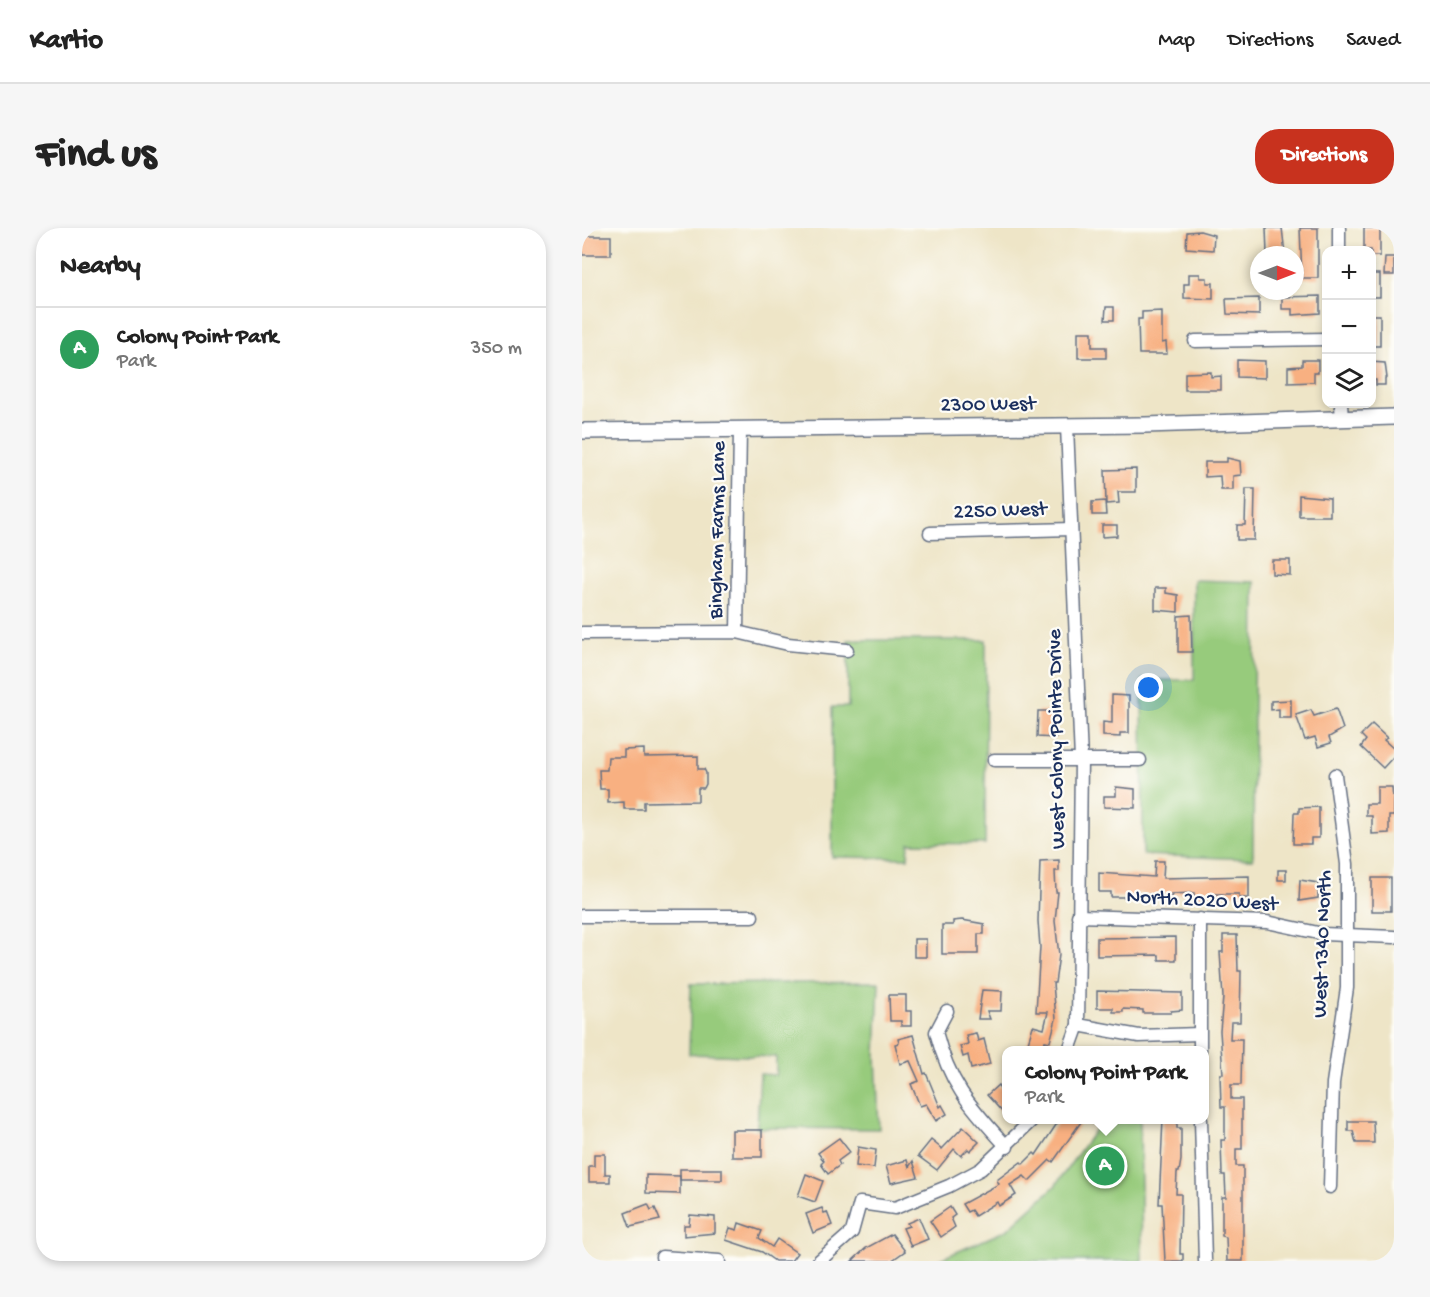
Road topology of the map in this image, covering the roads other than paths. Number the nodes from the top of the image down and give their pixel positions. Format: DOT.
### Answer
graph roads {
  1 [pos="1339,228"];
  2 [pos="1339,246"];
  3 [pos="1322,339"];
  4 [pos="1195,341"];
  5 [pos="1341,411"];
  6 [pos="1394,417"];
  7 [pos="1067,426"];
  8 [pos="740,429"];
  9 [pos="582,431"];
  10 [pos="1071,529"];
  11 [pos="930,533"];
  12 [pos="737,632"];
  13 [pos="582,633"];
  14 [pos="847,650"];
  15 [pos="994,760"];
  16 [pos="1081,760"];
  17 [pos="1140,760"];
  18 [pos="1335,775"];
  19 [pos="582,916"];
  20 [pos="752,916"];
  21 [pos="1078,916"];
  22 [pos="1200,920"];
  23 [pos="1347,935"];
  24 [pos="1394,937"];
  25 [pos="947,1011"];
  26 [pos="1078,1025"];
  27 [pos="1199,1034"];
  28 [pos="1070,1046"];
  29 [pos="1200,1046"];
  30 [pos="1028,1124"];
  31 [pos="1201,1124"];
  32 [pos="1007,1147"];
  33 [pos="1330,1187"];
  34 [pos="662,1257"];
  35 [pos="719,1261"];
  36 [pos="819,1261"];
  37 [pos="1205,1261"];
  1 -- 2 [label="street"];
  3 -- 4 [label="street"];
  5 -- 6 [label="main road, 2300 West"];
  5 -- 7 [label="main road, 2300 West"];
  7 -- 8 [label="main road, 2300 West"];
  7 -- 10 [label="street, West Colony Pointe Drive"];
  8 -- 9 [label="main road, 2300 West"];
  8 -- 12 [label="street, Bingham Farms Lane"];
  10 -- 11 [label="street, 2250 West"];
  10 -- 16 [label="street, West Colony Pointe Drive"];
  12 -- 13 [label="street"];
  12 -- 14 [label="street"];
  15 -- 16 [label="street"];
  16 -- 17 [label="street"];
  16 -- 21 [label="street, West Colony Pointe Drive"];
  18 -- 23 [label="street, West 1340 North"];
  19 -- 20 [label="street"];
  21 -- 22 [label="street, North 2020 West"];
  21 -- 26 [label="street, West Colony Pointe Drive"];
  22 -- 23 [label="street, North 2020 West"];
  22 -- 27 [label="street"];
  23 -- 24 [label="street, North 2020 West"];
  23 -- 33 [label="street, West 1340 North"];
  25 -- 32 [label="street"];
  26 -- 27 [label="street"];
  26 -- 28 [label="street, West Colony Pointe Drive"];
  27 -- 29 [label="street"];
  30 -- 32 [label="street"];
  31 -- 37 [label="street"];
  32 -- 36 [label="street"];
  34 -- 35 [label="street"];
}
